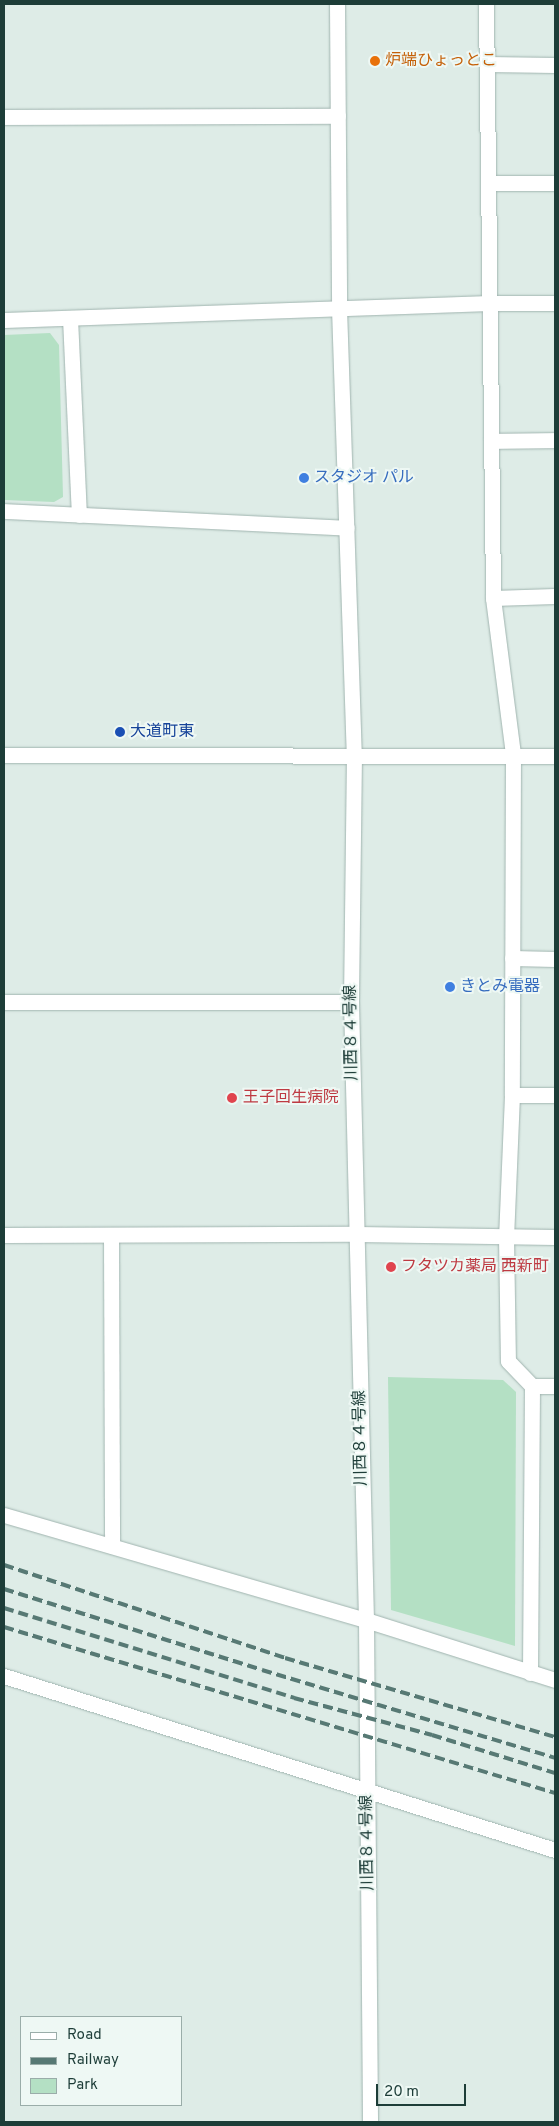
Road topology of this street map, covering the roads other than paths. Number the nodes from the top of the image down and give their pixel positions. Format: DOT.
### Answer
graph roads {
  1 [pos="337,4"];
  2 [pos="486,4"];
  3 [pos="487,64"];
  4 [pos="555,65"];
  5 [pos="338,116"];
  6 [pos="4,117"];
  7 [pos="555,182"];
  8 [pos="489,184"];
  9 [pos="490,303"];
  10 [pos="555,303"];
  11 [pos="339,308"];
  12 [pos="70,318"];
  13 [pos="4,320"];
  14 [pos="555,440"];
  15 [pos="491,441"];
  16 [pos="4,511"];
  17 [pos="79,515"];
  18 [pos="347,528"];
  19 [pos="555,596"];
  20 [pos="493,598"];
  21 [pos="354,754"];
  22 [pos="4,755"];
  23 [pos="513,755"];
  24 [pos="555,756"];
  25 [pos="512,958"];
  26 [pos="555,959"];
  27 [pos="4,1002"];
  28 [pos="351,1002"];
  29 [pos="512,1095"];
  30 [pos="555,1095"];
  31 [pos="357,1234"];
  32 [pos="4,1235"];
  33 [pos="111,1235"];
  34 [pos="506,1236"];
  35 [pos="555,1237"];
  36 [pos="532,1386"];
  37 [pos="555,1386"];
  38 [pos="4,1515"];
  39 [pos="112,1546"];
  40 [pos="366,1620"];
  41 [pos="530,1673"];
  42 [pos="4,1676"];
  43 [pos="555,1680"];
  44 [pos="367,1789"];
  45 [pos="555,1850"];
  46 [pos="370,2122"];
  1 -- 5 [label="street, 川西８４号線"];
  2 -- 3 [label="street"];
  3 -- 4 [label="street"];
  3 -- 8 [label="street"];
  5 -- 6 [label="street"];
  5 -- 11 [label="street, 川西８４号線"];
  7 -- 8 [label="street"];
  8 -- 9 [label="street"];
  9 -- 10 [label="street"];
  9 -- 11 [label="street"];
  9 -- 15 [label="street"];
  11 -- 12 [label="street"];
  11 -- 18 [label="street, 川西８４号線"];
  12 -- 13 [label="street"];
  12 -- 17 [label="street"];
  14 -- 15 [label="street"];
  15 -- 20 [label="street"];
  16 -- 17 [label="street"];
  17 -- 18 [label="street"];
  18 -- 21 [label="street, 川西８４号線"];
  19 -- 20 [label="street"];
  20 -- 23 [label="street"];
  21 -- 22 [label="street"];
  21 -- 23 [label="street"];
  21 -- 28 [label="street, 川西８４号線"];
  23 -- 24 [label="street"];
  23 -- 25 [label="street"];
  25 -- 26 [label="street"];
  25 -- 29 [label="street"];
  27 -- 28 [label="street"];
  28 -- 31 [label="street, 川西８４号線"];
  29 -- 30 [label="street"];
  29 -- 34 [label="street"];
  31 -- 33 [label="street"];
  31 -- 34 [label="street"];
  31 -- 40 [label="street, 川西８４号線"];
  32 -- 33 [label="street"];
  33 -- 39 [label="street"];
  34 -- 35 [label="street"];
  34 -- 36 [label="street"];
  36 -- 37 [label="street"];
  36 -- 41 [label="street"];
  38 -- 39 [label="street"];
  39 -- 40 [label="street"];
  40 -- 41 [label="street"];
  40 -- 44 [label="street, 川西８４号線"];
  41 -- 43 [label="street"];
  42 -- 44 [label="street"];
  44 -- 45 [label="street"];
  44 -- 46 [label="street, 川西８４号線"];
}
